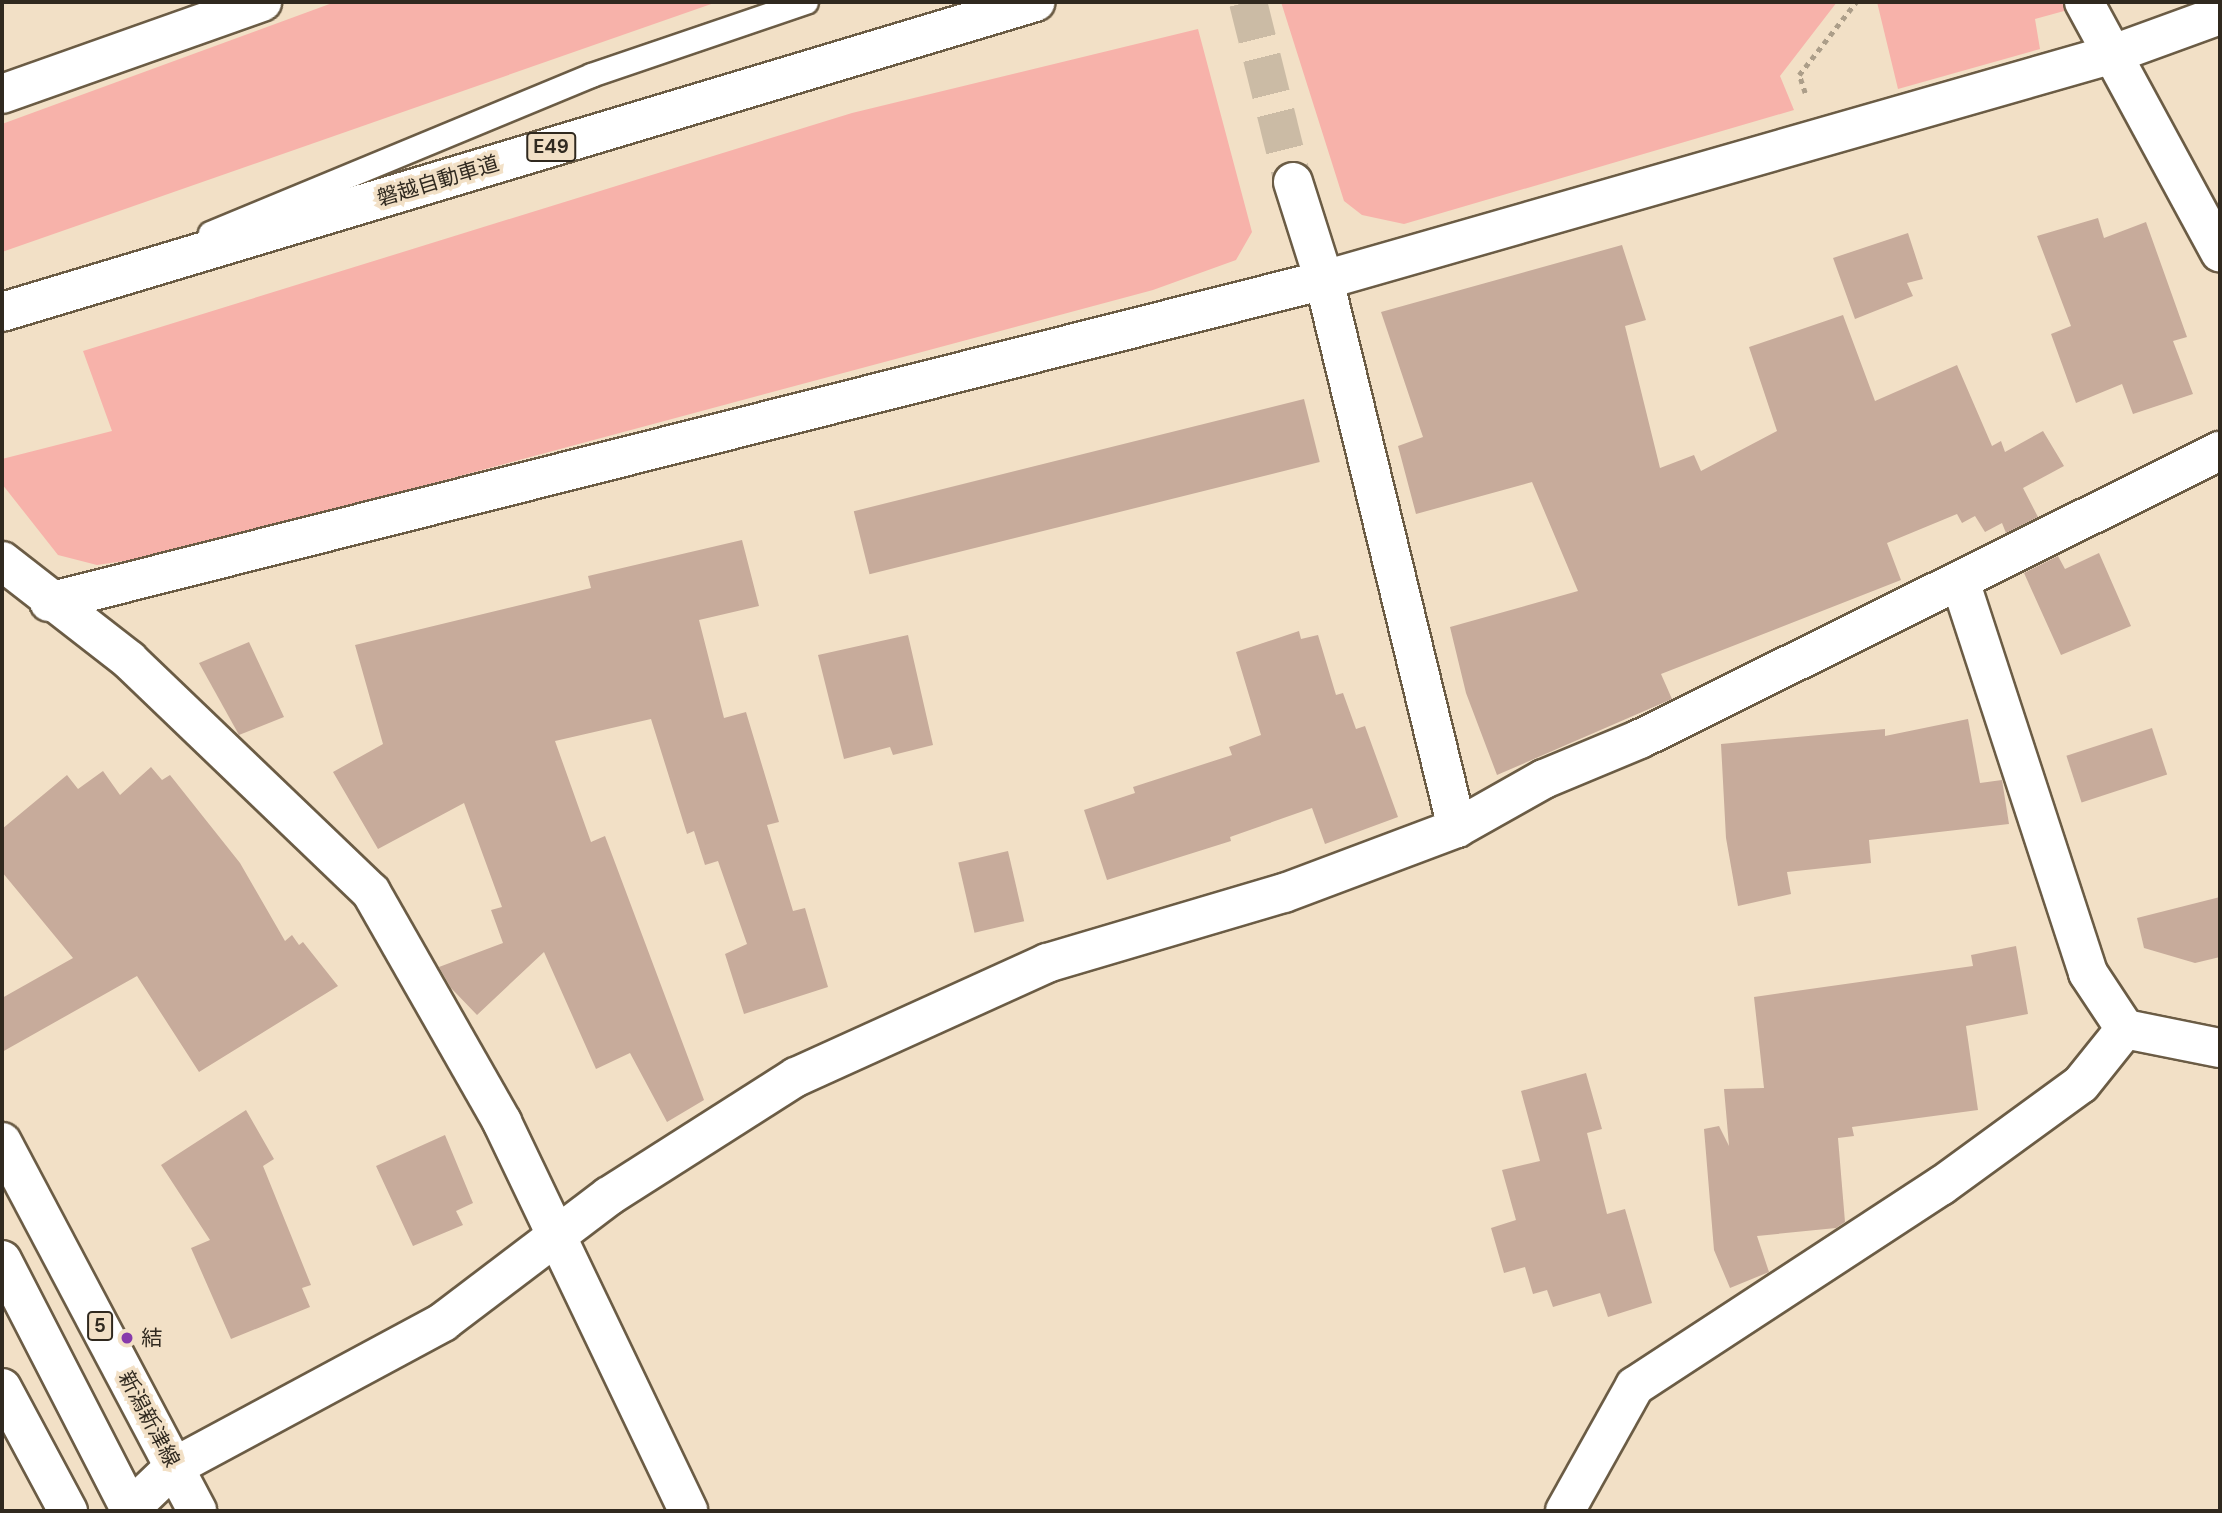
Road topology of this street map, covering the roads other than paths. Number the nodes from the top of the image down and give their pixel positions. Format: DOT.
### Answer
graph roads {
  1 [pos="262,2"];
  2 [pos="806,2"];
  3 [pos="1035,2"];
  4 [pos="2084,2"];
  5 [pos="2220,15"];
  6 [pos="2113,54"];
  7 [pos="2,94"];
  8 [pos="1293,182"];
  9 [pos="2220,252"];
  10 [pos="1324,280"];
  11 [pos="68,291"];
  12 [pos="2,312"];
  13 [pos="2220,451"];
  14 [pos="2,561"];
  15 [pos="1959,581"];
  16 [pos="49,601"];
  17 [pos="1457,828"];
  18 [pos="2125,1029"];
  19 [pos="2220,1048"];
  20 [pos="2,1142"];
  21 [pos="556,1236"];
  22 [pos="2,1260"];
  23 [pos="2,1388"];
  24 [pos="174,1467"];
  25 [pos="68,1511"];
  26 [pos="197,1511"];
  27 [pos="688,1511"];
  28 [pos="1565,1511"];
  1 -- 7 [label="main road"];
  2 -- 11 [label="lane"];
  3 -- 11 [label="main road, 磐越自動車道 / E49"];
  4 -- 6 [label="main road"];
  5 -- 6 [label="main road"];
  6 -- 9 [label="main road"];
  6 -- 10 [label="main road"];
  8 -- 10 [label="main road"];
  10 -- 16 [label="main road"];
  10 -- 17 [label="main road"];
  11 -- 12 [label="main road, 磐越自動車道 / E49"];
  13 -- 15 [label="main road"];
  14 -- 16 [label="main road"];
  15 -- 17 [label="main road"];
  15 -- 18 [label="main road"];
  16 -- 21 [label="main road"];
  17 -- 21 [label="main road"];
  18 -- 19 [label="main road"];
  18 -- 28 [label="main road"];
  20 -- 24 [label="main road, 新潟新津線 / 5"];
  21 -- 24 [label="main road"];
  21 -- 27 [label="main road"];
  22 -- 24 [label="main road"];
  23 -- 25 [label="main road"];
  24 -- 26 [label="main road, 新潟新津線 / 5"];
}
